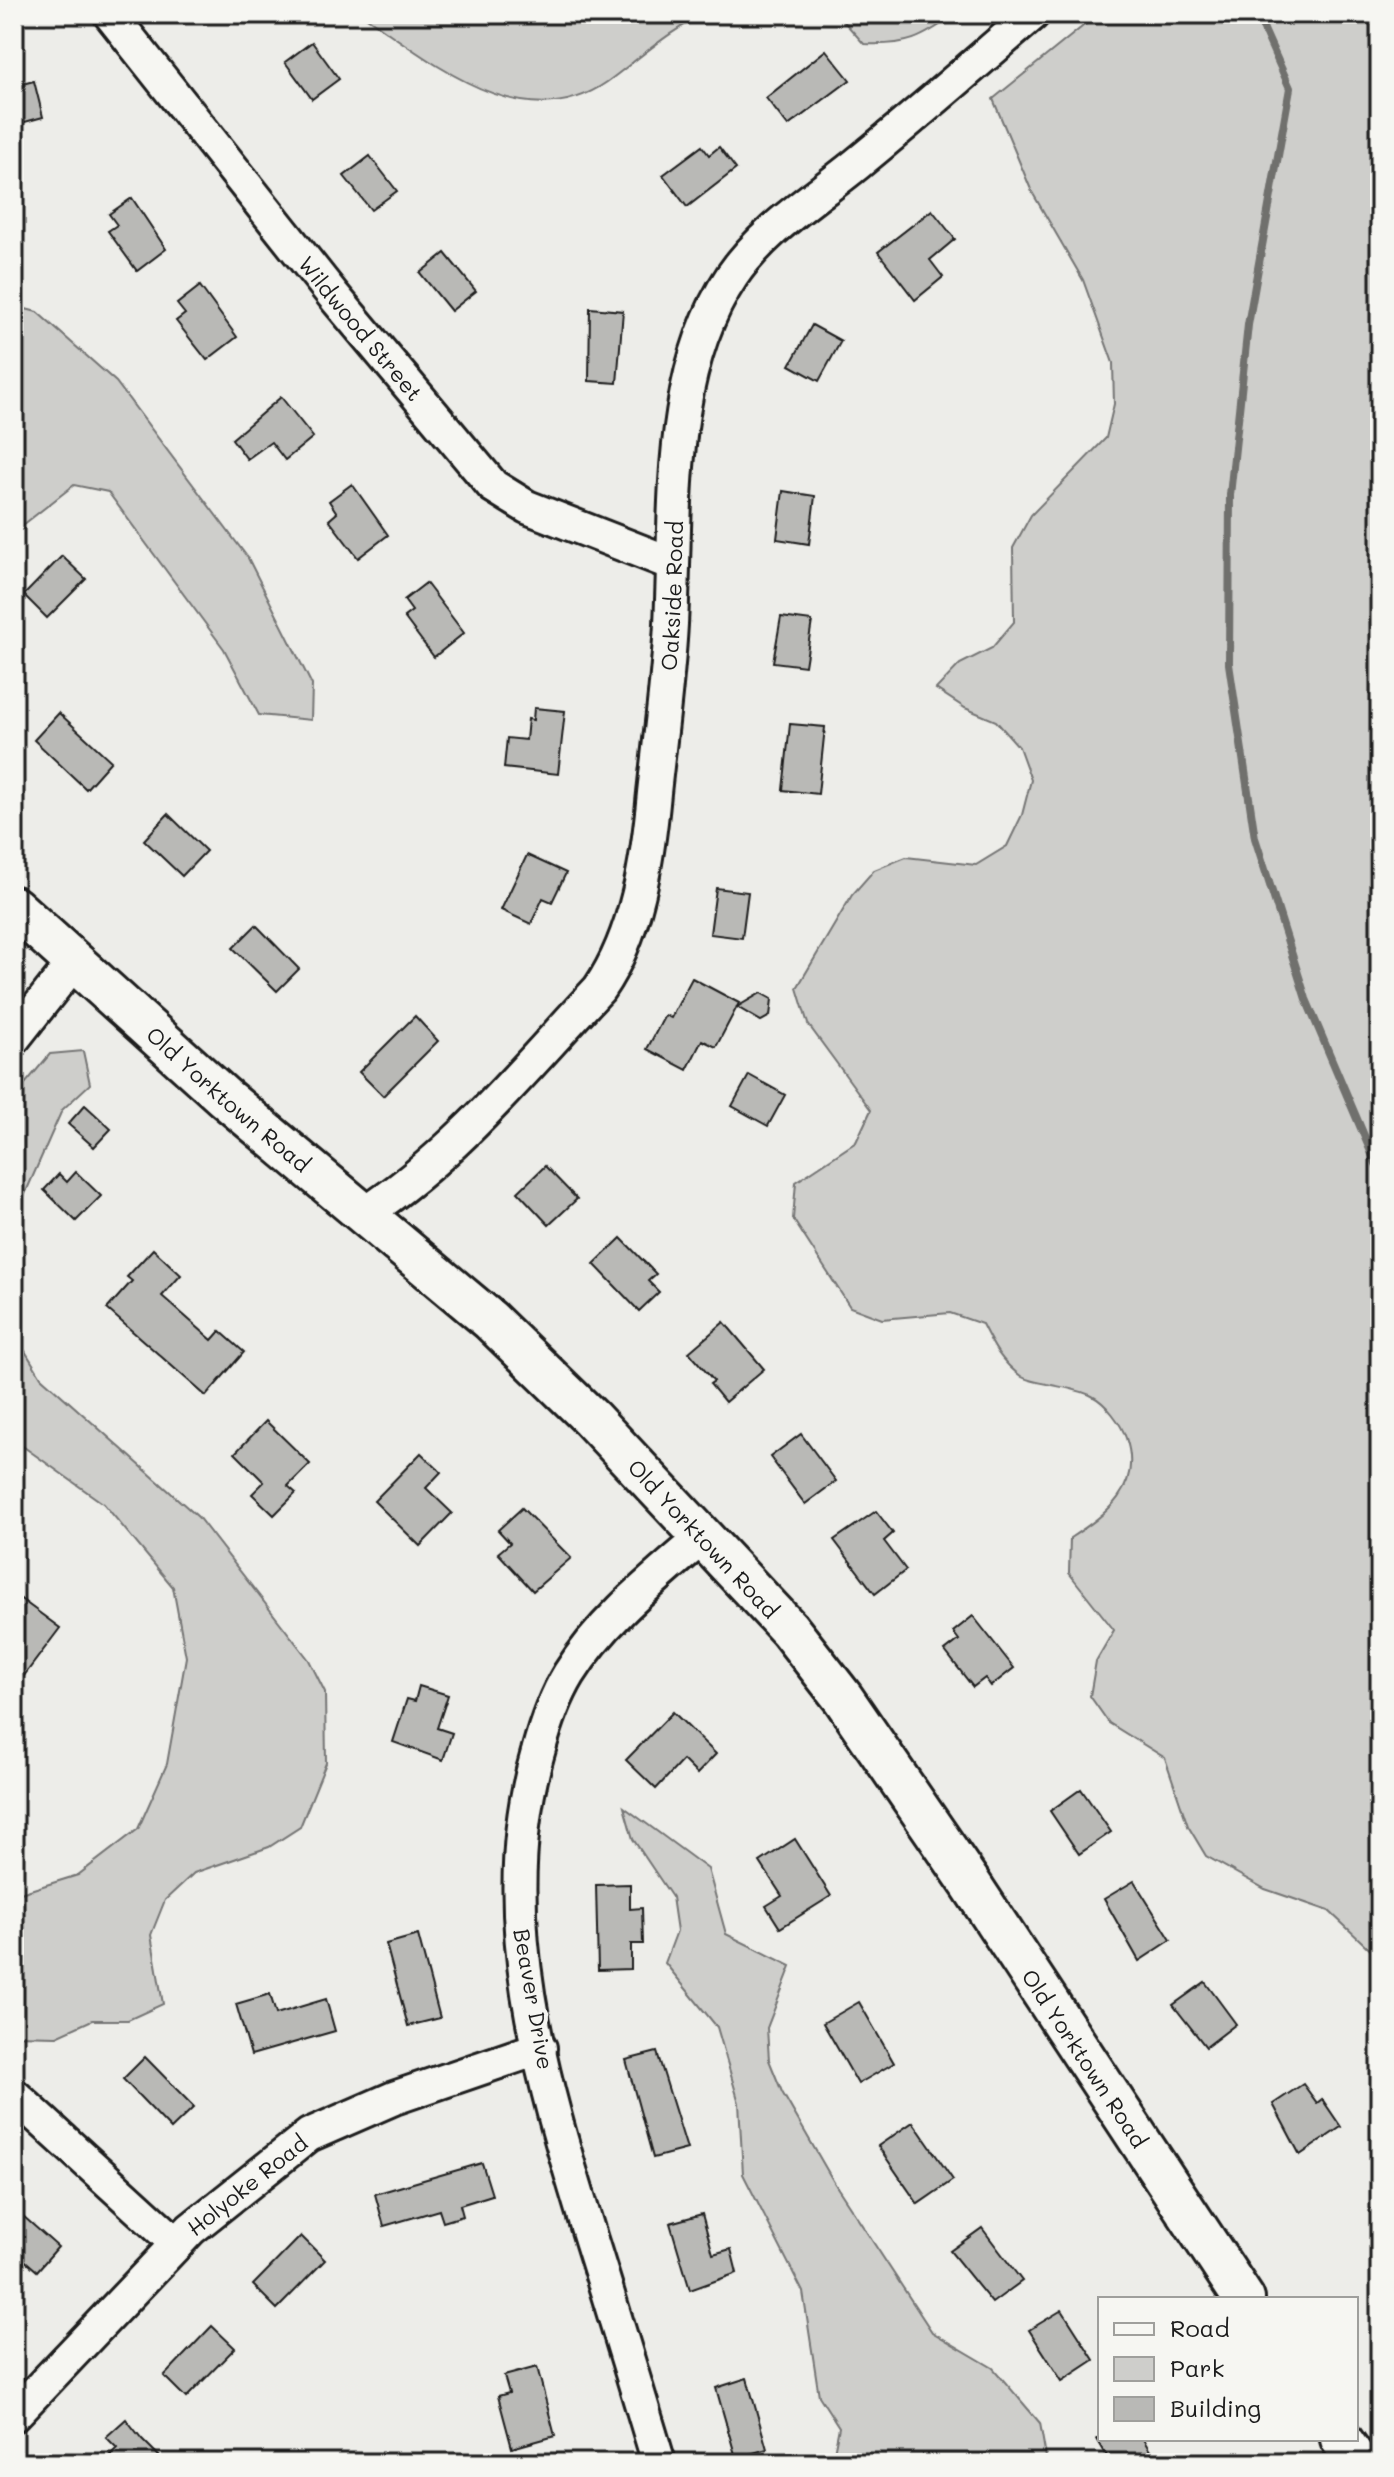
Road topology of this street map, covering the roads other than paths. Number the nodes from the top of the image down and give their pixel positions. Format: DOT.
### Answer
graph roads {
  1 [pos="110,14"];
  2 [pos="1033,14"];
  3 [pos="673,564"];
  4 [pos="14,907"];
  5 [pos="74,962"];
  6 [pos="14,1038"];
  7 [pos="366,1213"];
  8 [pos="704,1536"];
  9 [pos="540,2048"];
  10 [pos="14,2095"];
  11 [pos="177,2244"];
  12 [pos="1243,2297"];
  13 [pos="14,2415"];
  14 [pos="1342,2441"];
  15 [pos="659,2463"];
  16 [pos="1358,2463"];
  1 -- 3 [label="street, Wildwood Street"];
  2 -- 3 [label="street, Oakside Road"];
  3 -- 7 [label="street, Oakside Road"];
  4 -- 5 [label="main road, Old Yorktown Road"];
  5 -- 6 [label="street"];
  5 -- 7 [label="main road, Old Yorktown Road"];
  7 -- 8 [label="main road, Old Yorktown Road"];
  8 -- 9 [label="street, Beaver Drive"];
  8 -- 12 [label="main road, Old Yorktown Road"];
  9 -- 11 [label="street, Holyoke Road"];
  9 -- 15 [label="street, Beaver Drive"];
  10 -- 11 [label="street"];
  11 -- 13 [label="street, Holyoke Road"];
  14 -- 16 [label="main road"];
}
